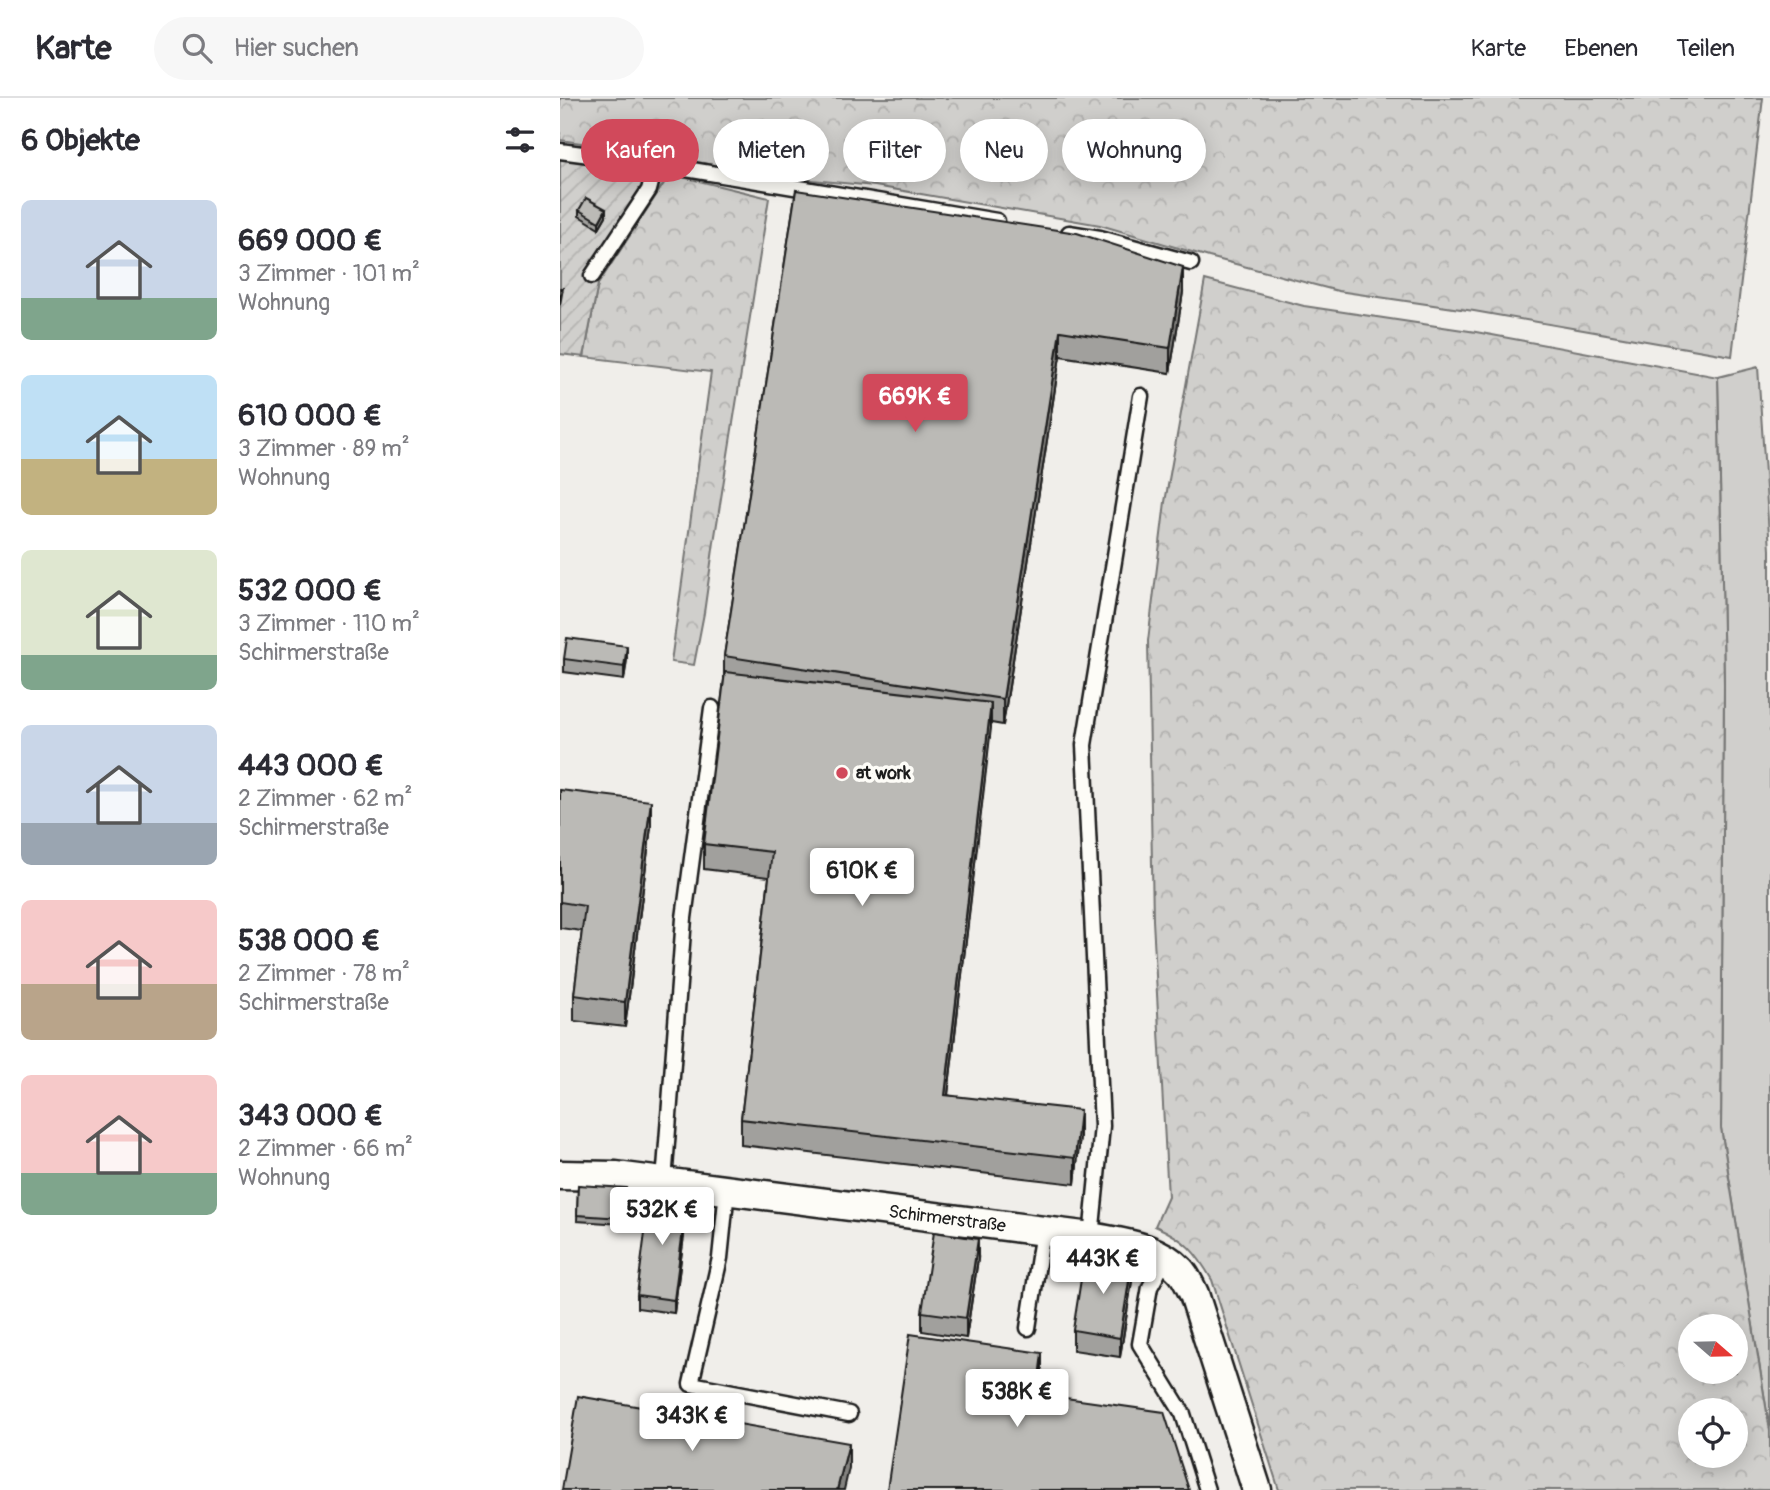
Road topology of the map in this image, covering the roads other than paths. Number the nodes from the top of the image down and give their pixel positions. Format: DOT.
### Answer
graph roads {
  1 [pos="560,151"];
  2 [pos="581,154"];
  3 [pos="699,171"];
  4 [pos="651,182"];
  5 [pos="1008,223"];
  6 [pos="1061,232"];
  7 [pos="1191,263"];
  8 [pos="592,276"];
  9 [pos="1141,396"];
  10 [pos="712,708"];
  11 [pos="560,1175"];
  12 [pos="664,1182"];
  13 [pos="727,1190"];
  14 [pos="1043,1231"];
  15 [pos="1091,1237"];
  16 [pos="1166,1258"];
  17 [pos="1028,1328"];
  18 [pos="849,1414"];
  19 [pos="1207,1490"];
  20 [pos="1257,1490"];
  1 -- 2 [label="lane"];
  3 -- 5 [label="lane"];
  4 -- 8 [label="lane"];
  6 -- 7 [label="lane"];
  9 -- 15 [label="lane"];
  10 -- 12 [label="lane"];
  11 -- 12 [label="street, Schirmerstraße"];
  12 -- 13 [label="street, Schirmerstraße"];
  13 -- 14 [label="street, Schirmerstraße"];
  13 -- 18 [label="lane"];
  14 -- 15 [label="street, Schirmerstraße"];
  14 -- 17 [label="lane"];
  15 -- 16 [label="street, Schirmerstraße"];
  16 -- 19 [label="lane"];
  16 -- 20 [label="street, Schirmerstraße"];
}
